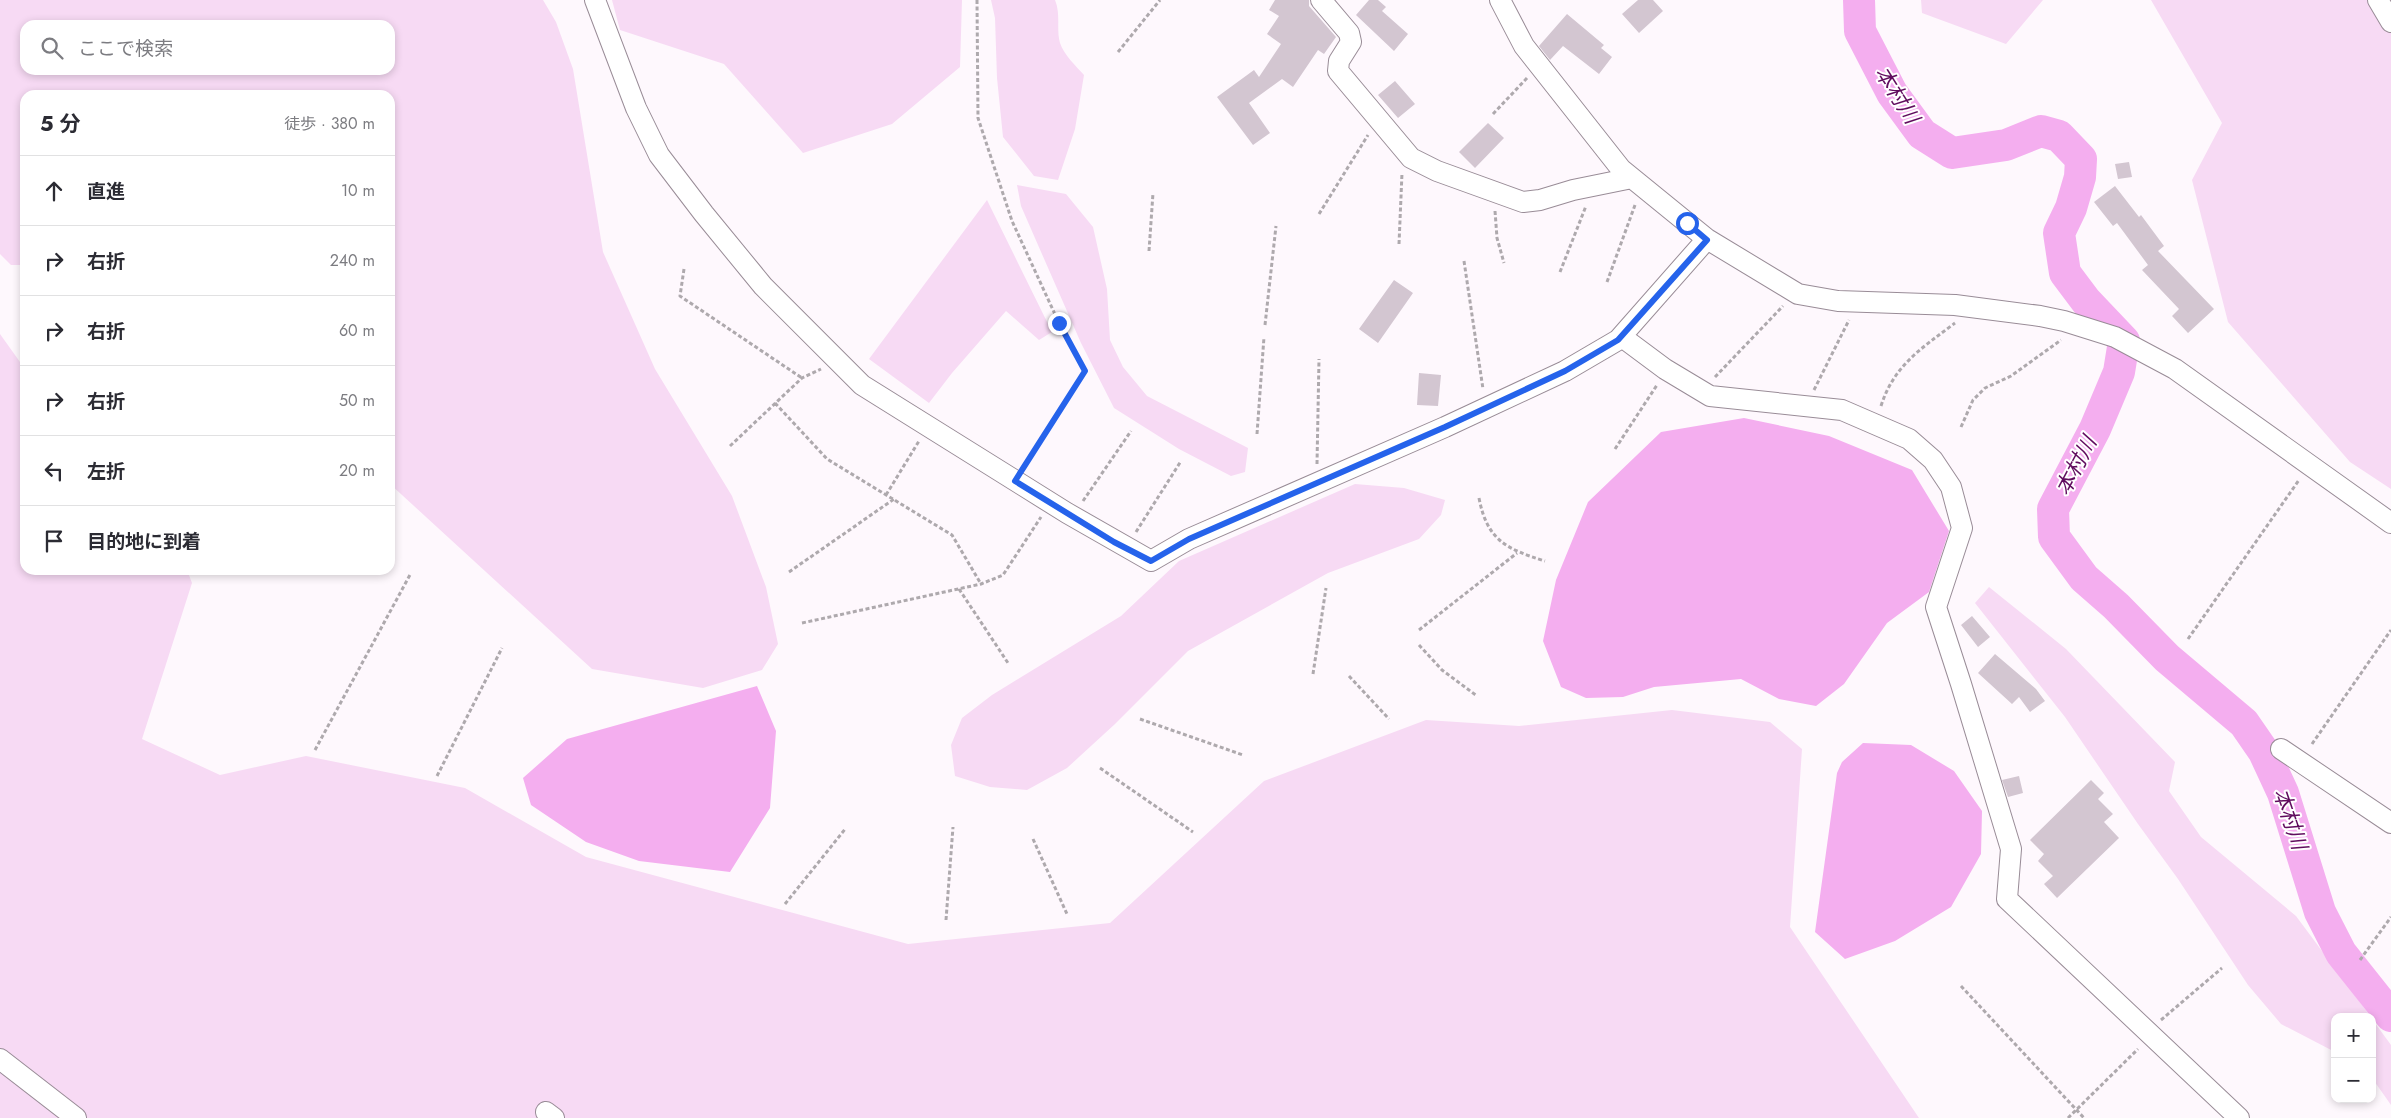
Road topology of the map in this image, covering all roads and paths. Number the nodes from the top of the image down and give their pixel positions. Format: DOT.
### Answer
graph roads {
  1 [pos="595,0"];
  2 [pos="977,0"];
  3 [pos="1160,0"];
  4 [pos="1321,0"];
  5 [pos="1500,0"];
  6 [pos="2378,0"];
  7 [pos="2391,22"];
  8 [pos="1118,52"];
  9 [pos="1528,77"];
  10 [pos="1493,114"];
  11 [pos="1368,134"];
  12 [pos="1402,167"];
  13 [pos="1632,178"];
  14 [pos="1153,193"];
  15 [pos="1636,202"];
  16 [pos="1588,203"];
  17 [pos="1495,210"];
  18 [pos="1319,214"];
  19 [pos="1276,226"];
  20 [pos="1707,240"];
  21 [pos="1398,244"];
  22 [pos="1148,251"];
  23 [pos="1464,260"];
  24 [pos="1504,263"];
  25 [pos="684,269"];
  26 [pos="1560,272"];
  27 [pos="1607,282"];
  28 [pos="1789,301"];
  29 [pos="1851,314"];
  30 [pos="1961,318"];
  31 [pos="1265,325"];
  32 [pos="1264,336"];
  33 [pos="1622,337"];
  34 [pos="2064,338"];
  35 [pos="1319,359"];
  36 [pos="823,368"];
  37 [pos="802,378"];
  38 [pos="1660,380"];
  39 [pos="1712,380"];
  40 [pos="1814,390"];
  41 [pos="1484,393"];
  42 [pos="775,404"];
  43 [pos="1882,406"];
  44 [pos="1961,427"];
  45 [pos="1131,431"];
  46 [pos="923,434"];
  47 [pos="1258,434"];
  48 [pos="730,446"];
  49 [pos="1615,449"];
  50 [pos="1181,461"];
  51 [pos="1317,472"];
  52 [pos="2300,479"];
  53 [pos="1015,481"];
  54 [pos="886,495"];
  55 [pos="1479,498"];
  56 [pos="894,499"];
  57 [pos="1078,509"];
  58 [pos="1043,515"];
  59 [pos="2391,523"];
  60 [pos="1134,534"];
  61 [pos="1517,552"];
  62 [pos="1544,561"];
  63 [pos="789,572"];
  64 [pos="411,573"];
  65 [pos="981,584"];
  66 [pos="1326,588"];
  67 [pos="959,589"];
  68 [pos="802,623"];
  69 [pos="1419,630"];
  70 [pos="2391,630"];
  71 [pos="2188,639"];
  72 [pos="1419,645"];
  73 [pos="502,648"];
  74 [pos="1008,663"];
  75 [pos="1313,674"];
  76 [pos="1349,676"];
  77 [pos="1477,696"];
  78 [pos="1140,719"];
  79 [pos="1390,719"];
  80 [pos="2312,744"];
  81 [pos="2281,749"];
  82 [pos="315,750"];
  83 [pos="1243,755"];
  84 [pos="1100,768"];
  85 [pos="437,776"];
  86 [pos="2391,823"];
  87 [pos="953,827"];
  88 [pos="846,828"];
  89 [pos="1193,832"];
  90 [pos="1033,839"];
  91 [pos="786,904"];
  92 [pos="1066,914"];
  93 [pos="2391,917"];
  94 [pos="946,920"];
  95 [pos="2360,960"];
  96 [pos="2222,968"];
  97 [pos="1961,986"];
  98 [pos="2160,1021"];
  99 [pos="2138,1049"];
  100 [pos="0,1059"];
  101 [pos="2076,1110"];
  102 [pos="76,1118"];
  103 [pos="2068,1118"];
  104 [pos="2084,1118"];
  105 [pos="2239,1118"];
  1 -- 53 [label="street"];
  2 -- 53 [label="path"];
  3 -- 8 [label="path"];
  4 -- 13 [label="street"];
  5 -- 13 [label="street"];
  6 -- 7 [label="street"];
  9 -- 10 [label="path"];
  11 -- 18 [label="path"];
  12 -- 21 [label="path"];
  13 -- 20 [label="street"];
  14 -- 22 [label="path"];
  15 -- 27 [label="path"];
  16 -- 26 [label="path"];
  17 -- 24 [label="path"];
  19 -- 31 [label="path"];
  20 -- 33 [label="street"];
  20 -- 59 [label="street"];
  23 -- 41 [label="path"];
  25 -- 37 [label="path"];
  28 -- 39 [label="path"];
  29 -- 40 [label="path"];
  30 -- 43 [label="path"];
  32 -- 47 [label="path"];
  33 -- 53 [label="street"];
  33 -- 105 [label="street"];
  34 -- 44 [label="path"];
  35 -- 51 [label="path"];
  36 -- 37 [label="path"];
  37 -- 42 [label="path"];
  38 -- 49 [label="path"];
  42 -- 48 [label="path"];
  42 -- 54 [label="path"];
  45 -- 57 [label="path"];
  46 -- 54 [label="path"];
  50 -- 60 [label="path"];
  52 -- 71 [label="path"];
  54 -- 56 [label="path"];
  55 -- 61 [label="path"];
  56 -- 63 [label="path"];
  56 -- 65 [label="path"];
  58 -- 65 [label="path"];
  61 -- 62 [label="path"];
  61 -- 69 [label="path"];
  64 -- 82 [label="path"];
  65 -- 67 [label="path"];
  66 -- 75 [label="path"];
  67 -- 68 [label="path"];
  67 -- 74 [label="path"];
  70 -- 80 [label="path"];
  72 -- 77 [label="path"];
  73 -- 85 [label="path"];
  76 -- 79 [label="path"];
  78 -- 83 [label="path"];
  81 -- 86 [label="street"];
  84 -- 89 [label="path"];
  87 -- 94 [label="path"];
  88 -- 91 [label="path"];
  90 -- 92 [label="path"];
  93 -- 95 [label="path"];
  96 -- 98 [label="path"];
  97 -- 101 [label="path"];
  99 -- 101 [label="path"];
  100 -- 102 [label="street"];
  101 -- 103 [label="path"];
  101 -- 104 [label="path"];
}
